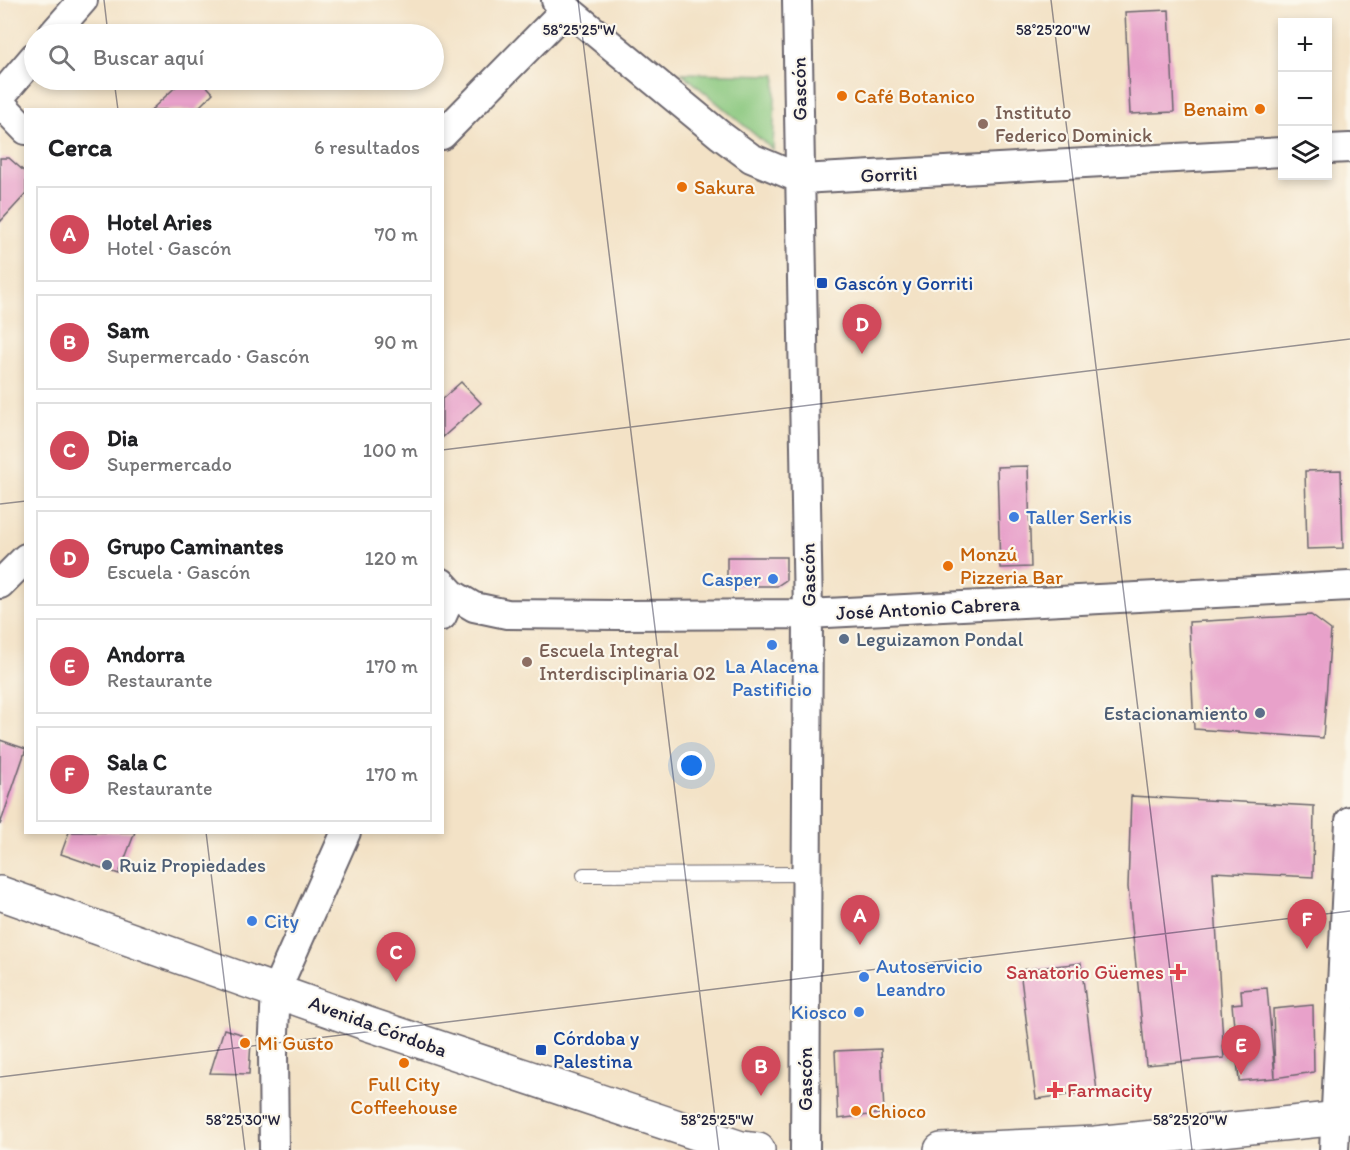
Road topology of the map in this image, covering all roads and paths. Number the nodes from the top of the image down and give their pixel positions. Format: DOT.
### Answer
graph roads {
  1 [pos="83,0"];
  2 [pos="797,0"];
  3 [pos="561,4"];
  4 [pos="62,24"];
  5 [pos="24,69"];
  6 [pos="0,97"];
  7 [pos="0,103"];
  8 [pos="24,128"];
  9 [pos="444,133"];
  10 [pos="1350,148"];
  11 [pos="1332,149"];
  12 [pos="1278,152"];
  13 [pos="801,179"];
  14 [pos="24,560"];
  15 [pos="0,584"];
  16 [pos="1350,586"];
  17 [pos="446,598"];
  18 [pos="808,614"];
  19 [pos="1350,821"];
  20 [pos="345,834"];
  21 [pos="807,874"];
  22 [pos="584,875"];
  23 [pos="0,893"];
  24 [pos="276,990"];
  25 [pos="1342,1117"];
  26 [pos="1095,1143"];
  27 [pos="274,1150"];
  28 [pos="758,1150"];
  29 [pos="805,1150"];
  30 [pos="941,1150"];
  31 [pos="1053,1150"];
  32 [pos="1334,1150"];
  1 -- 4 [label="street"];
  2 -- 13 [label="street, Gascón"];
  3 -- 9 [label="street"];
  3 -- 13 [label="street, Gorriti"];
  5 -- 6 [label="street"];
  7 -- 8 [label="street"];
  10 -- 11 [label="street"];
  12 -- 13 [label="street, Gorriti"];
  13 -- 18 [label="street, Gascón"];
  14 -- 15 [label="street"];
  16 -- 18 [label="street, José Antonio Cabrera"];
  17 -- 18 [label="street, José Antonio Cabrera"];
  18 -- 21 [label="street, Gascón"];
  19 -- 25 [label="street"];
  20 -- 24 [label="street"];
  21 -- 22 [label="lane"];
  21 -- 29 [label="street, Gascón"];
  23 -- 24 [label="main road, Avenida Córdoba"];
  24 -- 27 [label="street"];
  24 -- 28 [label="main road, Avenida Córdoba"];
  25 -- 26 [label="main road"];
  25 -- 32 [label="street"];
  26 -- 30 [label="main road"];
  26 -- 31 [label="main road"];
}
